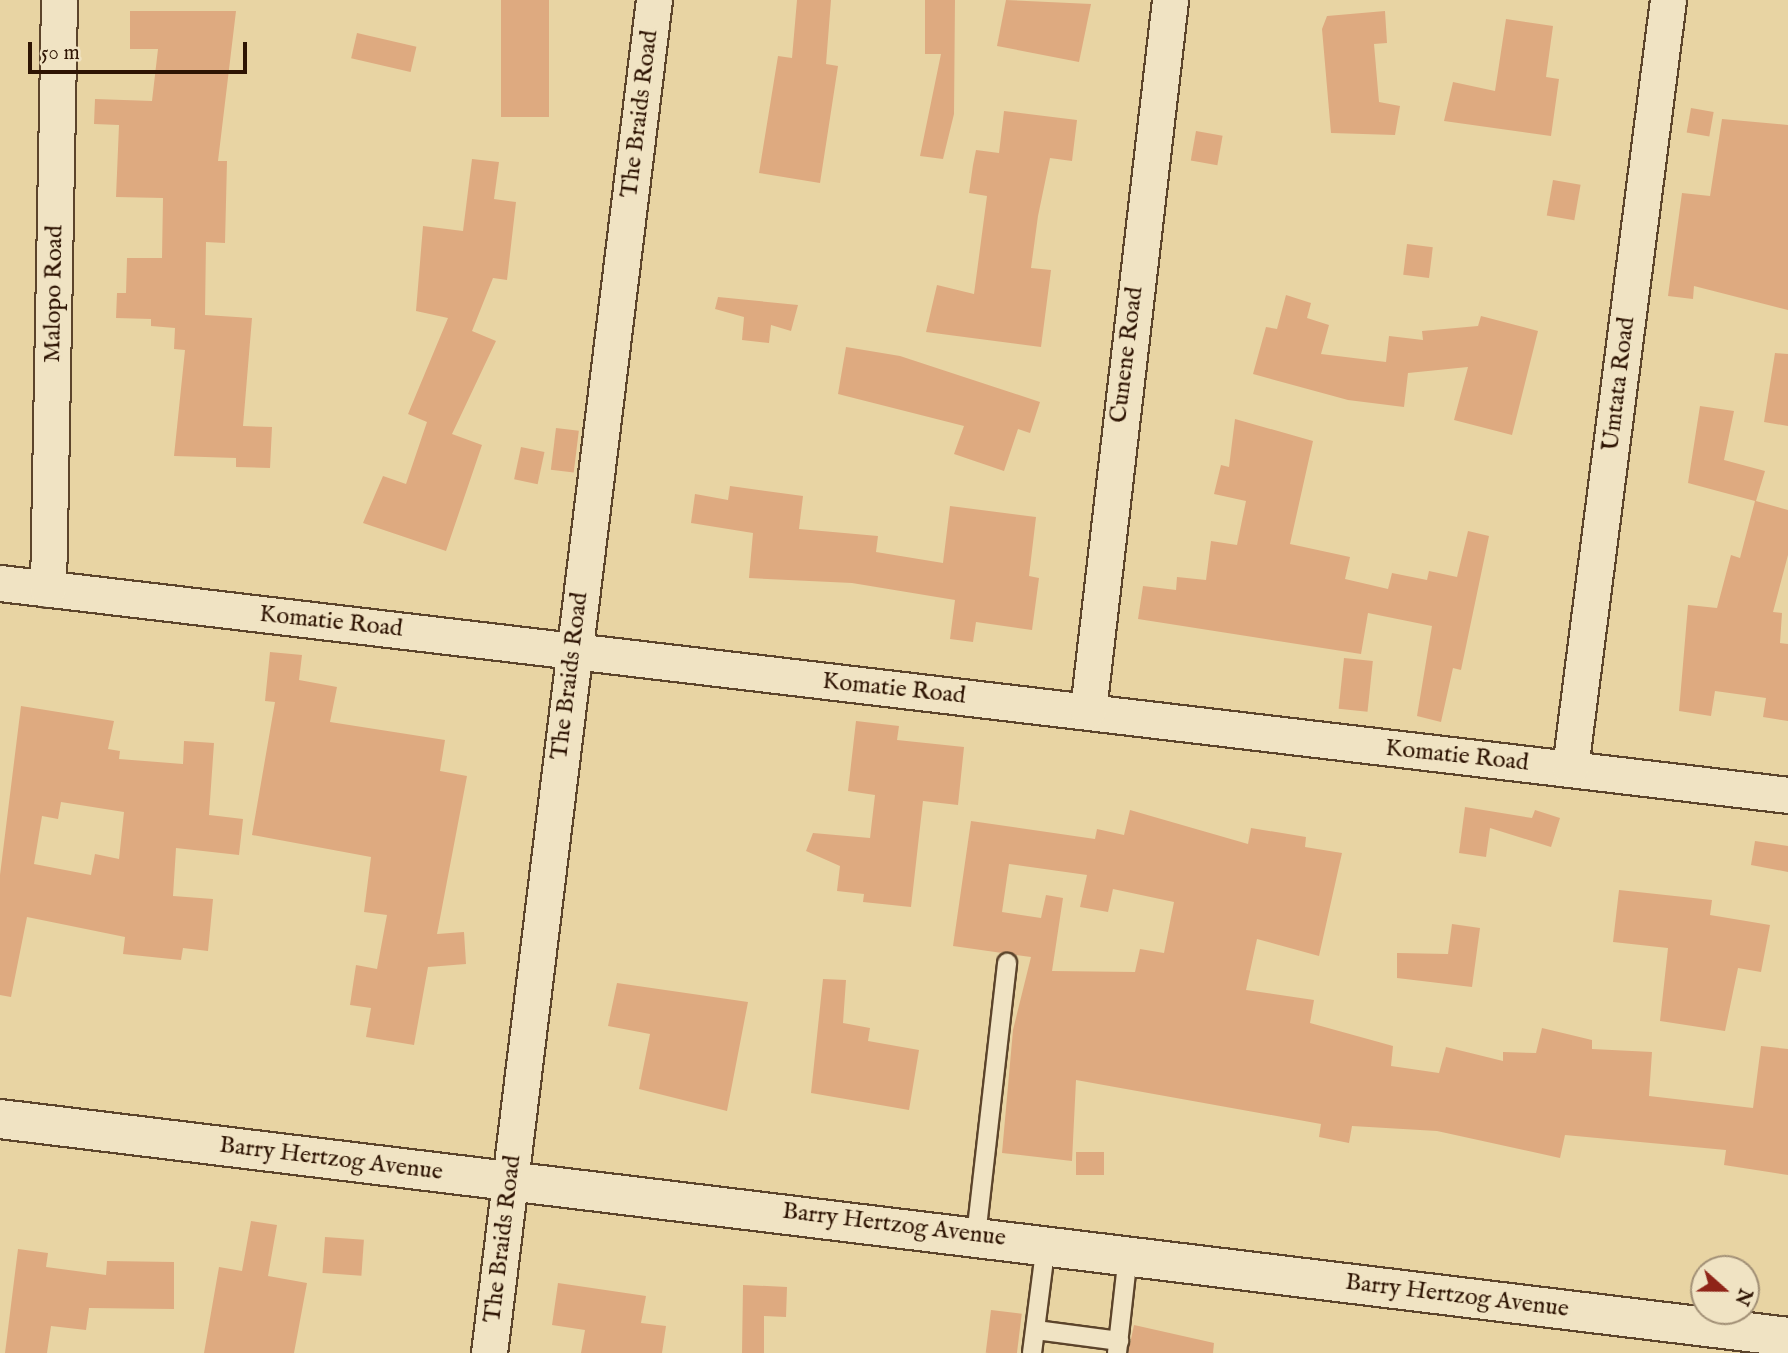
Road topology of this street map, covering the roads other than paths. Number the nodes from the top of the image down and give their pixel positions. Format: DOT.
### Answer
graph roads {
  1 [pos="59,0"];
  2 [pos="654,0"];
  3 [pos="1170,0"];
  4 [pos="1668,0"];
  5 [pos="0,583"];
  6 [pos="48,589"];
  7 [pos="573,651"];
  8 [pos="1087,710"];
  9 [pos="1570,768"];
  10 [pos="1788,795"];
  11 [pos="1007,963"];
  12 [pos="0,1119"];
  13 [pos="510,1179"];
  14 [pos="976,1236"];
  15 [pos="1046,1244"];
  16 [pos="1128,1255"];
  17 [pos="1035,1331"];
  18 [pos="1788,1337"];
  19 [pos="1118,1347"];
  20 [pos="489,1353"];
  21 [pos="1032,1353"];
  1 -- 6 [label="street, Malopo Road"];
  2 -- 7 [label="street, The Braids Road"];
  3 -- 8 [label="street, Cunene Road"];
  4 -- 9 [label="street, Umtata Road"];
  5 -- 6 [label="street, Komatie Road"];
  6 -- 7 [label="street, Komatie Road"];
  7 -- 8 [label="street, Komatie Road"];
  7 -- 13 [label="street, The Braids Road"];
  8 -- 9 [label="street, Komatie Road"];
  9 -- 10 [label="street, Komatie Road"];
  11 -- 14 [label="lane"];
  12 -- 13 [label="main road, Barry Hertzog Avenue"];
  13 -- 14 [label="main road, Barry Hertzog Avenue"];
  13 -- 20 [label="street, The Braids Road"];
  14 -- 15 [label="main road, Barry Hertzog Avenue"];
  15 -- 16 [label="main road, Barry Hertzog Avenue"];
  15 -- 17 [label="lane"];
  16 -- 18 [label="main road, Barry Hertzog Avenue"];
  16 -- 19 [label="lane"];
  17 -- 19 [label="lane"];
  17 -- 21 [label="lane"];
}
